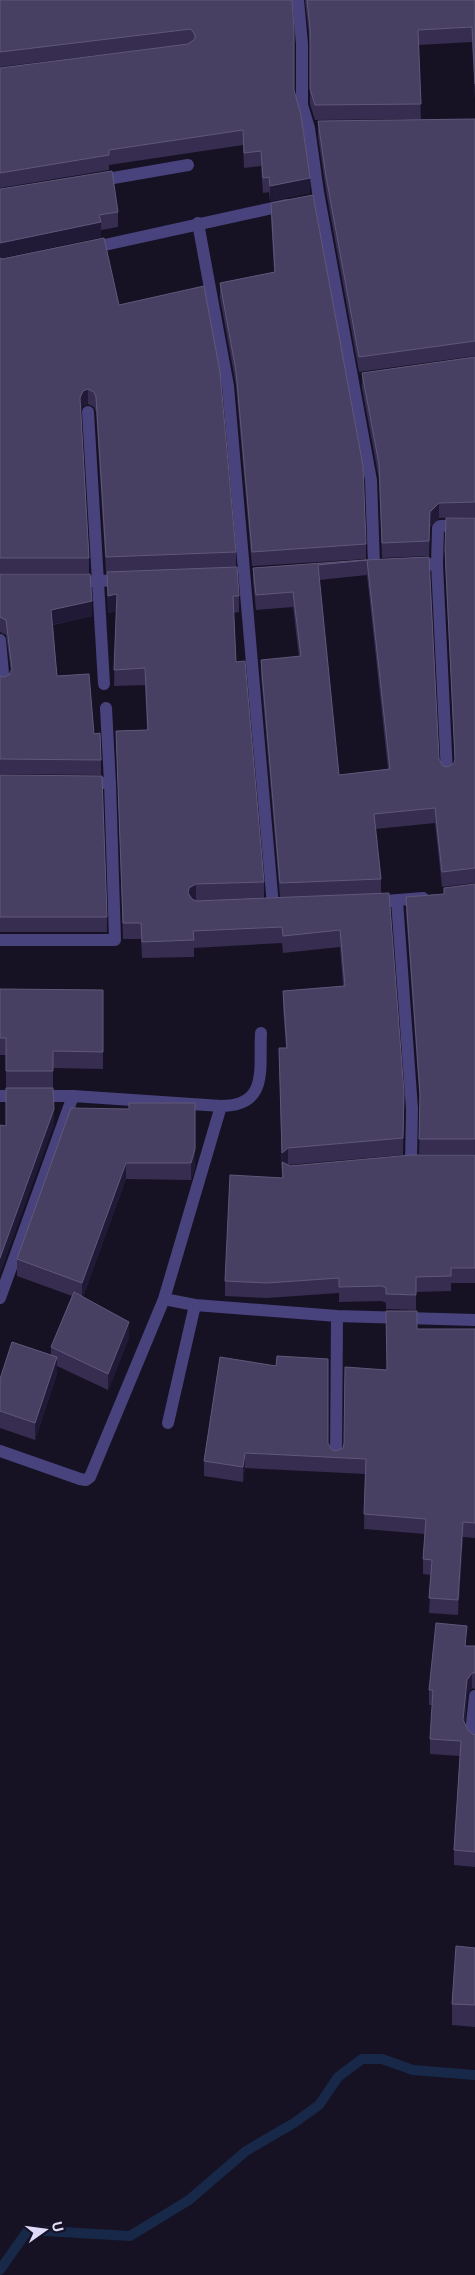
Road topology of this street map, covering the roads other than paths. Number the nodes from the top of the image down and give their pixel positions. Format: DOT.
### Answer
graph roads {
  1 [pos="298,0"];
  2 [pos="188,165"];
  3 [pos="84,182"];
  4 [pos="311,200"];
  5 [pos="198,223"];
  6 [pos="76,251"];
  7 [pos="88,412"];
  8 [pos="475,525"];
  9 [pos="437,564"];
  10 [pos="374,565"];
  11 [pos="401,565"];
  12 [pos="262,574"];
  13 [pos="238,575"];
  14 [pos="137,580"];
  15 [pos="98,581"];
  16 [pos="63,582"];
  17 [pos="0,640"];
  18 [pos="4,684"];
  19 [pos="104,684"];
  20 [pos="106,708"];
  21 [pos="447,774"];
  22 [pos="73,783"];
  23 [pos="110,784"];
  24 [pos="436,896"];
  25 [pos="397,901"];
  26 [pos="359,903"];
  27 [pos="273,906"];
  28 [pos="0,940"];
  29 [pos="261,1032"];
  30 [pos="0,1096"];
  31 [pos="73,1096"];
  32 [pos="221,1106"];
  33 [pos="412,1163"];
  34 [pos="0,1298"];
  35 [pos="164,1299"];
  36 [pos="195,1305"];
  37 [pos="337,1316"];
  38 [pos="475,1320"];
  39 [pos="168,1424"];
  40 [pos="0,1451"];
  41 [pos="336,1458"];
  42 [pos="475,1696"];
  43 [pos="475,1742"];
  1 -- 4 [label="street"];
  2 -- 3 [label="street"];
  4 -- 5 [label="street"];
  4 -- 10 [label="street"];
  5 -- 6 [label="street"];
  5 -- 13 [label="street"];
  7 -- 15 [label="street"];
  8 -- 9 [label="street"];
  9 -- 11 [label="street"];
  9 -- 21 [label="street"];
  12 -- 13 [label="street"];
  13 -- 27 [label="street"];
  14 -- 15 [label="street"];
  15 -- 16 [label="street"];
  15 -- 19 [label="street"];
  17 -- 18 [label="street"];
  20 -- 23 [label="street"];
  22 -- 23 [label="street"];
  23 -- 28 [label="street"];
  24 -- 25 [label="street"];
  25 -- 26 [label="street"];
  25 -- 33 [label="street"];
  29 -- 32 [label="street"];
  30 -- 31 [label="street"];
  31 -- 32 [label="street"];
  31 -- 34 [label="street"];
  32 -- 35 [label="street"];
  35 -- 36 [label="street"];
  35 -- 40 [label="street"];
  36 -- 37 [label="street"];
  36 -- 39 [label="street"];
  37 -- 38 [label="street"];
  37 -- 41 [label="street"];
  42 -- 43 [label="street"];
}
